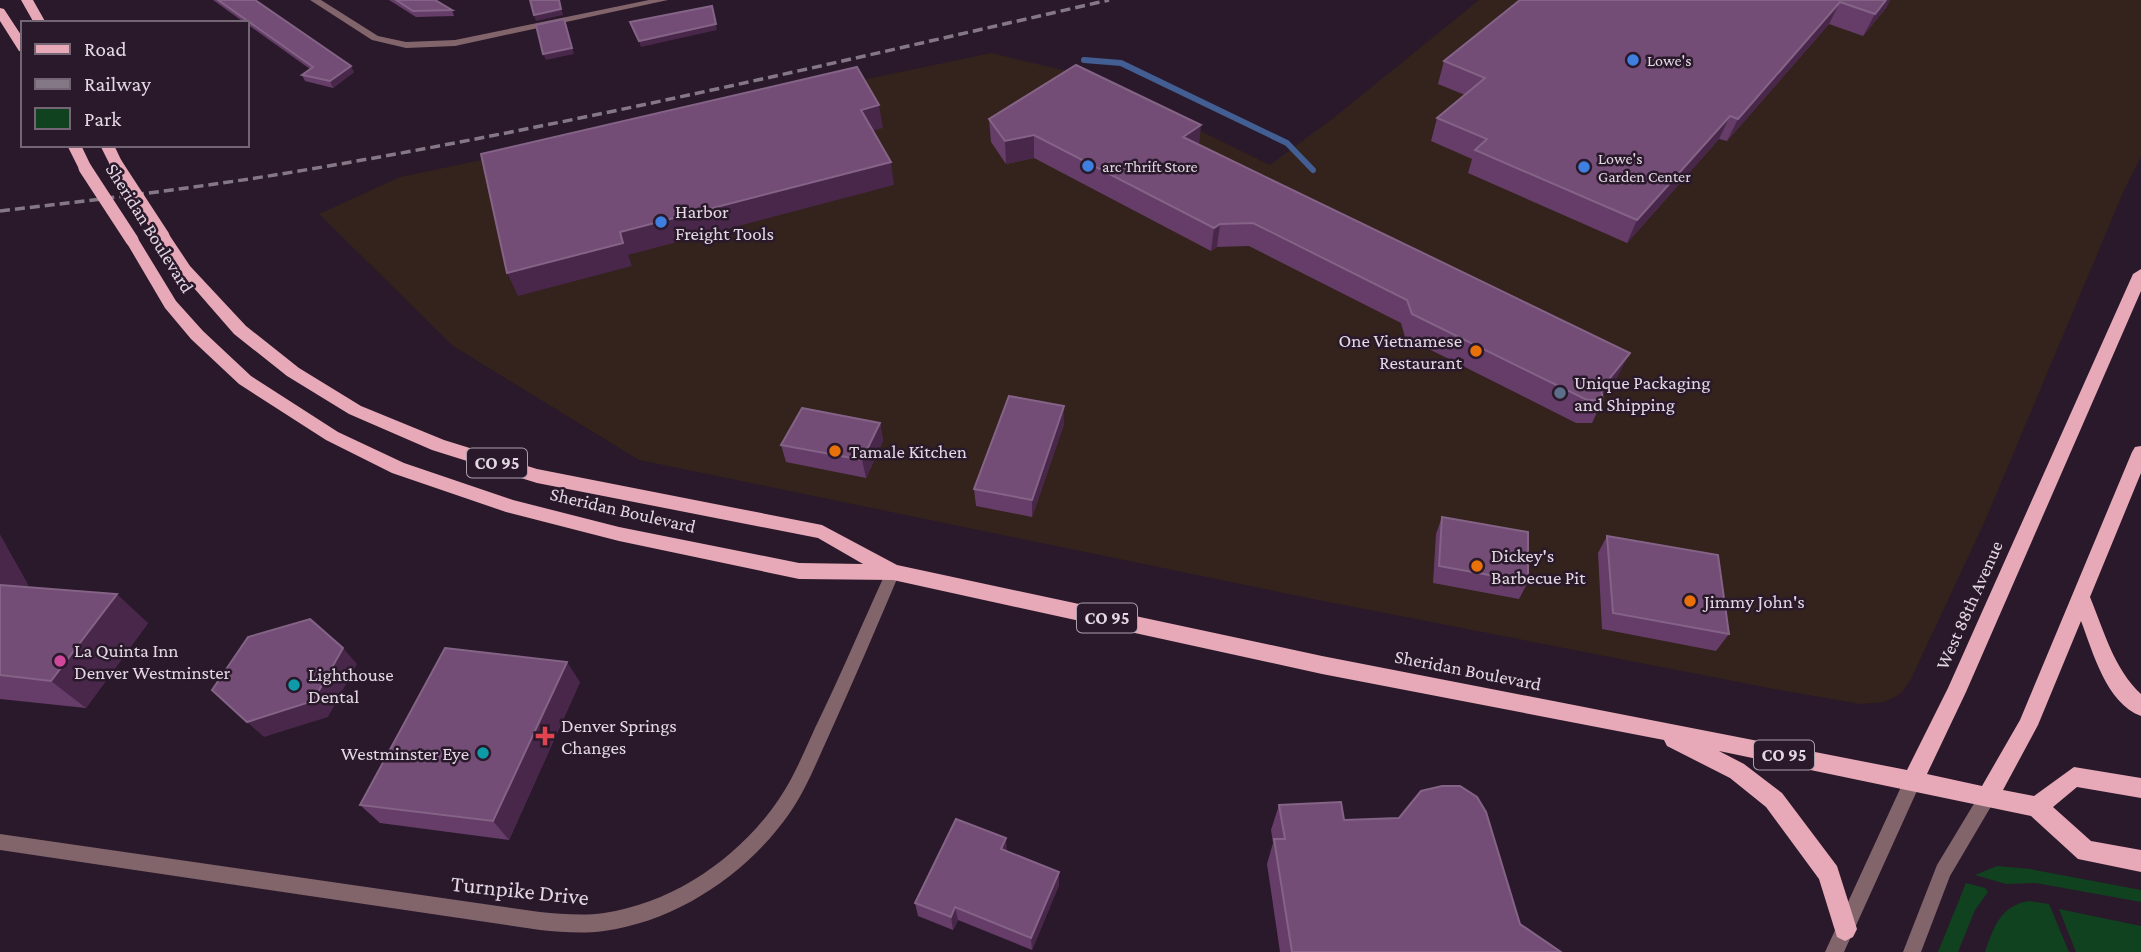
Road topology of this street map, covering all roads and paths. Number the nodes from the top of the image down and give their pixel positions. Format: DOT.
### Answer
graph roads {
  1 [pos="27,0"];
  2 [pos="315,0"];
  3 [pos="663,0"];
  4 [pos="613,5"];
  5 [pos="0,12"];
  6 [pos="39,21"];
  7 [pos="21,45"];
  8 [pos="75,147"];
  9 [pos="108,147"];
  10 [pos="2141,274"];
  11 [pos="2141,452"];
  12 [pos="893,572"];
  13 [pos="2080,596"];
  14 [pos="2141,707"];
  15 [pos="1656,729"];
  16 [pos="1912,782"];
  17 [pos="2141,789"];
  18 [pos="1987,798"];
  19 [pos="2037,807"];
  20 [pos="0,842"];
  21 [pos="2141,861"];
  22 [pos="1845,929"];
  23 [pos="1834,952"];
  24 [pos="1912,952"];
  1 -- 6 [label="main road"];
  2 -- 4 [label="street"];
  3 -- 4 [label="street"];
  5 -- 7 [label="main road"];
  8 -- 12 [label="main road, Sheridan Boulevard / CO 95, bridge"];
  9 -- 12 [label="main road, Sheridan Boulevard / CO 95, bridge"];
  10 -- 16 [label="main road, West 88th Avenue"];
  11 -- 13 [label="main road"];
  12 -- 15 [label="main road, Sheridan Boulevard / CO 95"];
  12 -- 20 [label="street, Turnpike Drive"];
  13 -- 14 [label="main road"];
  13 -- 18 [label="main road"];
  15 -- 16 [label="main road, Sheridan Boulevard / CO 95"];
  15 -- 22 [label="main road"];
  16 -- 18 [label="main road, Sheridan Boulevard / CO 95"];
  16 -- 22 [label="street, West 88th Avenue"];
  17 -- 19 [label="main road"];
  18 -- 19 [label="main road, Sheridan Boulevard / CO 95"];
  18 -- 24 [label="street"];
  19 -- 21 [label="main road"];
  22 -- 23 [label="street, West 88th Avenue"];
}
